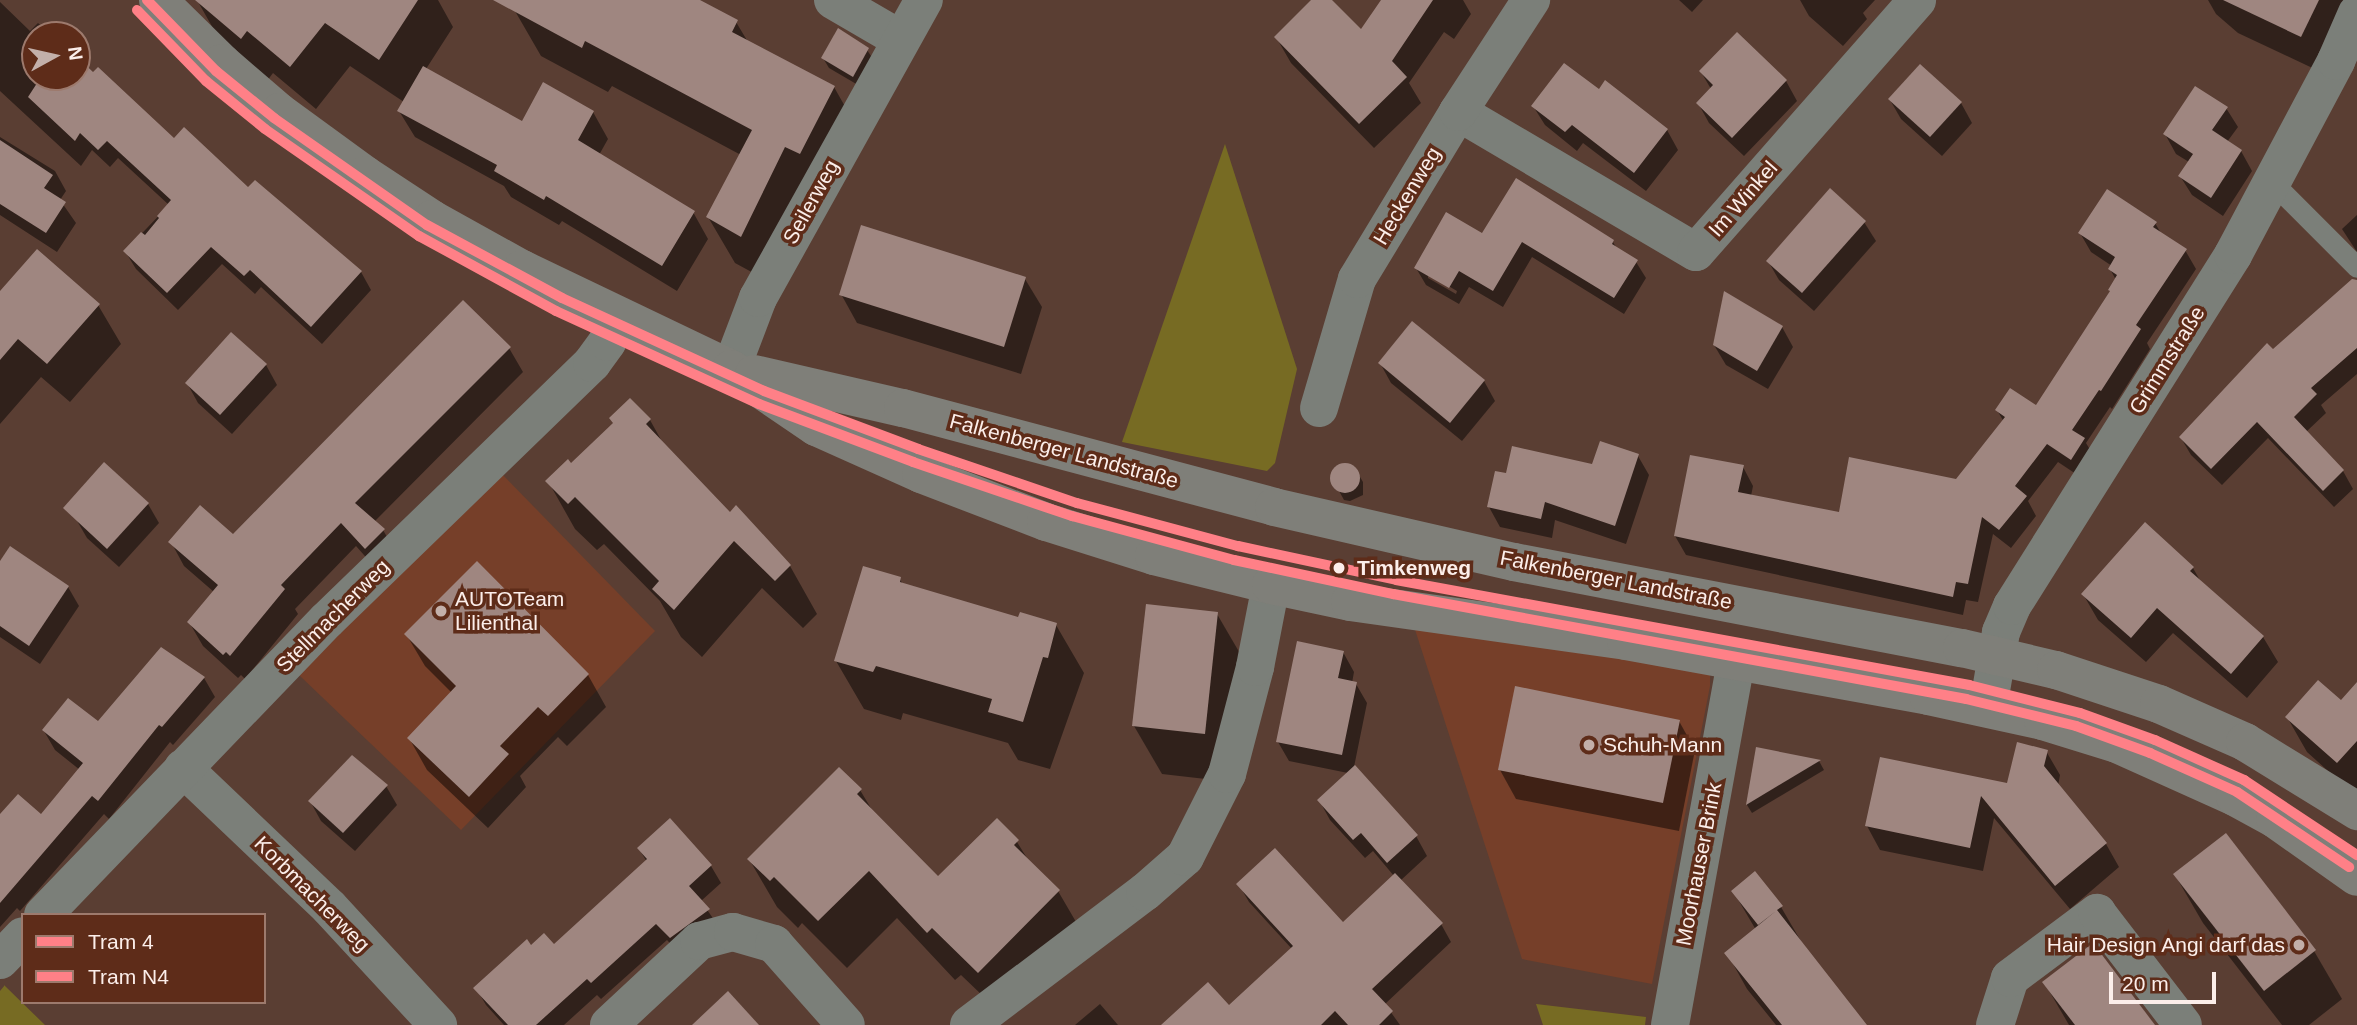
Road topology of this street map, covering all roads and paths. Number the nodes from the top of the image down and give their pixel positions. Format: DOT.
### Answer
graph roads {
  1 [pos="158,0"];
  2 [pos="833,0"];
  3 [pos="924,0"];
  4 [pos="1531,0"];
  5 [pos="1917,0"];
  6 [pos="2357,13"];
  7 [pos="900,39"];
  8 [pos="1458,112"];
  9 [pos="2272,182"];
  10 [pos="2357,267"];
  11 [pos="619,317"];
  12 [pos="731,369"];
  13 [pos="1319,408"];
  14 [pos="1271,585"];
  15 [pos="1997,656"];
  16 [pos="1737,661"];
  17 [pos="1988,708"];
  18 [pos="183,768"];
  19 [pos="2357,811"];
  20 [pos="2357,877"];
  21 [pos="45,913"];
  22 [pos="21,938"];
  23 [pos="0,960"];
  24 [pos="438,1025"];
  25 [pos="609,1025"];
  26 [pos="846,1025"];
  27 [pos="970,1025"];
  28 [pos="1670,1025"];
  29 [pos="1995,1025"];
  30 [pos="2183,1025"];
  1 -- 11 [label="street, Falkenberger Landstraße"];
  2 -- 7 [label="street"];
  3 -- 7 [label="street, Seilerweg"];
  4 -- 8 [label="street, Heckenweg"];
  5 -- 8 [label="street, Im Winkel"];
  6 -- 9 [label="street, Grimmstraße"];
  7 -- 12 [label="street, Seilerweg"];
  8 -- 13 [label="street, Heckenweg"];
  9 -- 10 [label="lane"];
  9 -- 15 [label="street, Grimmstraße"];
  11 -- 12 [label="street, Falkenberger Landstraße"];
  11 -- 18 [label="street, Stellmacherweg"];
  12 -- 14 [label="street, Falkenberger Landstraße"];
  12 -- 15 [label="street, Falkenberger Landstraße"];
  14 -- 16 [label="street, Falkenberger Landstraße"];
  14 -- 27 [label="street"];
  15 -- 17 [label="street, Grimmstraße"];
  15 -- 19 [label="street, Falkenberger Landstraße"];
  16 -- 17 [label="street, Falkenberger Landstraße"];
  16 -- 28 [label="street, Moorhauser Brink"];
  17 -- 20 [label="street, Falkenberger Landstraße"];
  18 -- 21 [label="street, Stellmacherweg"];
  18 -- 24 [label="street, Korbmacherweg"];
  22 -- 23 [label="street"];
  25 -- 26 [label="street"];
  29 -- 30 [label="street"];
}
